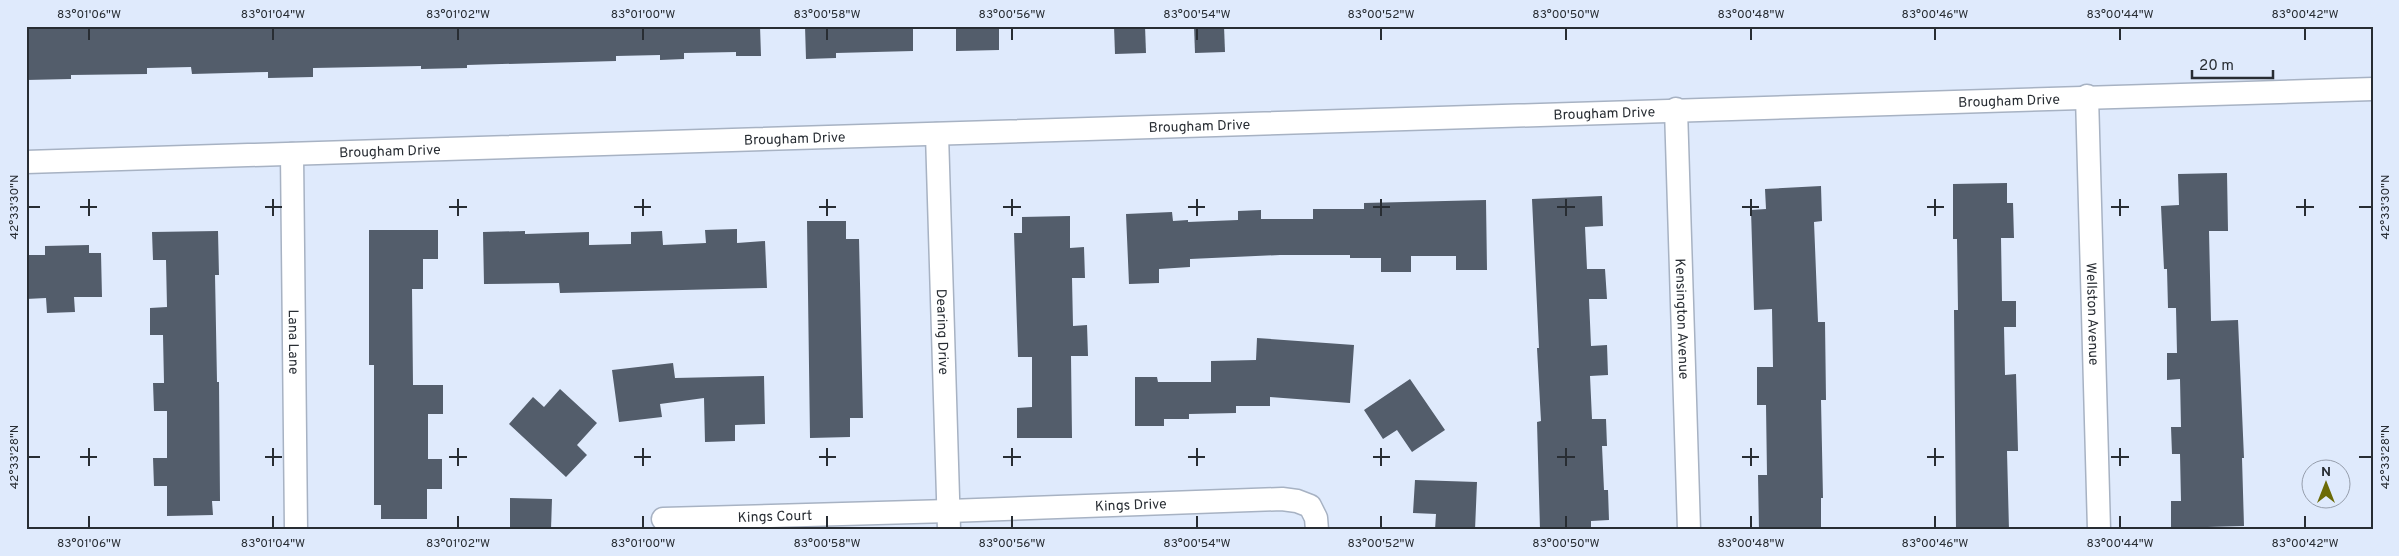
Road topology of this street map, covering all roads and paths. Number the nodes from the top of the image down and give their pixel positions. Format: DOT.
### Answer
graph roads {
  1 [pos="2373,89"];
  2 [pos="2087,96"];
  3 [pos="1676,109"];
  4 [pos="937,134"];
  5 [pos="292,154"];
  6 [pos="26,162"];
  7 [pos="662,519"];
  8 [pos="949,521"];
  9 [pos="296,530"];
  10 [pos="1317,530"];
  11 [pos="1689,530"];
  12 [pos="2099,530"];
  1 -- 2 [label="street, Brougham Drive"];
  2 -- 3 [label="street, Brougham Drive"];
  2 -- 12 [label="street, Wellston Avenue"];
  3 -- 4 [label="street, Brougham Drive"];
  3 -- 11 [label="street, Kensington Avenue"];
  4 -- 5 [label="street, Brougham Drive"];
  4 -- 8 [label="street, Dearing Drive"];
  5 -- 6 [label="street, Brougham Drive"];
  5 -- 9 [label="street, Lana Lane"];
  7 -- 8 [label="street, Kings Court"];
  8 -- 10 [label="street, Kings Drive"];
}
